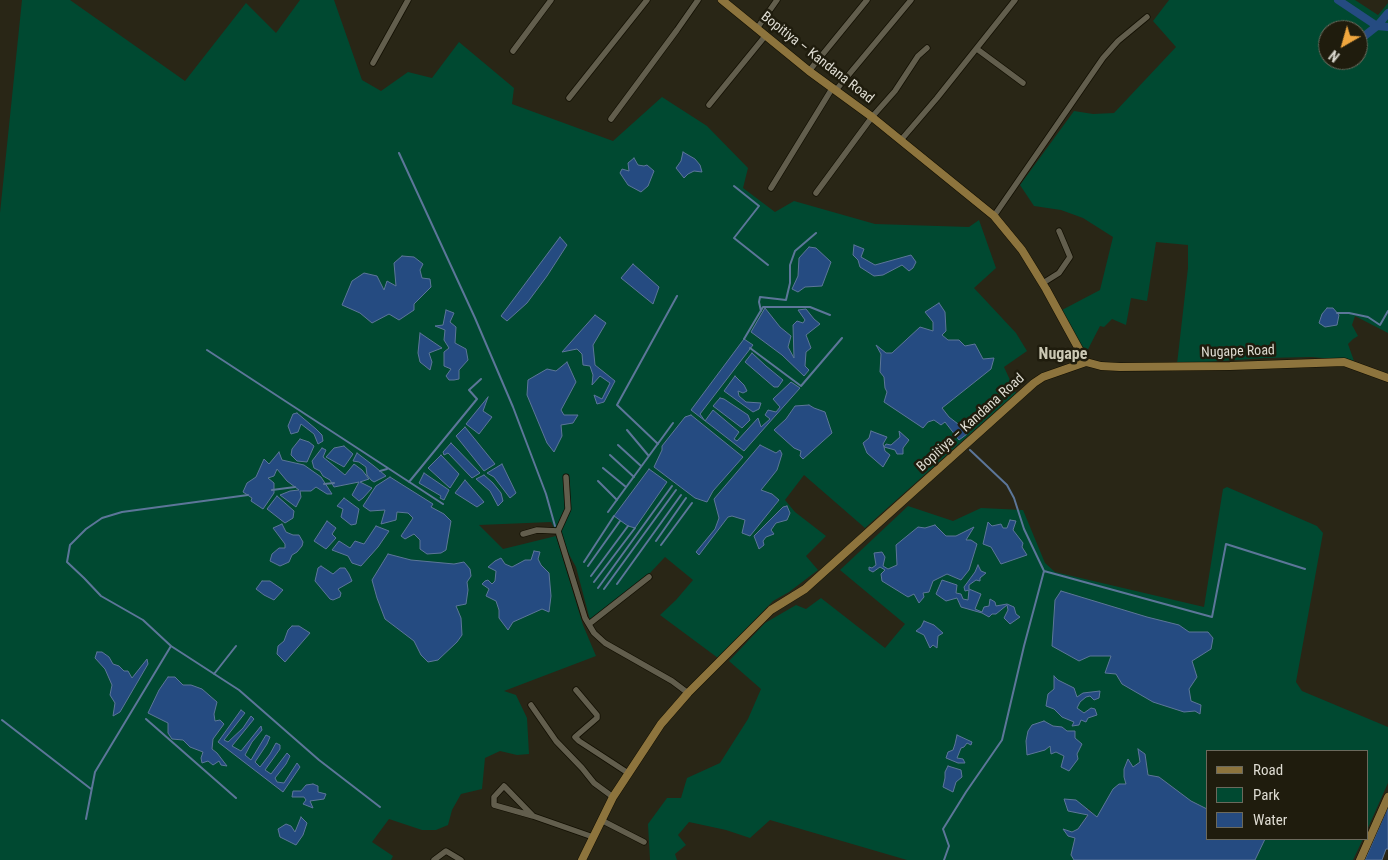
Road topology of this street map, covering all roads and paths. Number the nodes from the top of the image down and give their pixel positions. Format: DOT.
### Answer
graph roads {
  1 [pos="408,0"];
  2 [pos="551,0"];
  3 [pos="647,0"];
  4 [pos="698,0"];
  5 [pos="722,0"];
  6 [pos="777,0"];
  7 [pos="868,0"];
  8 [pos="910,0"];
  9 [pos="1015,0"];
  10 [pos="1147,17"];
  11 [pos="758,28"];
  12 [pos="766,34"];
  13 [pos="927,48"];
  14 [pos="977,49"];
  15 [pos="513,51"];
  16 [pos="373,63"];
  17 [pos="809,70"];
  18 [pos="1023,83"];
  19 [pos="834,88"];
  20 [pos="569,98"];
  21 [pos="709,105"];
  22 [pos="872,118"];
  23 [pos="611,119"];
  24 [pos="901,140"];
  25 [pos="772,188"];
  26 [pos="816,193"];
  27 [pos="994,216"];
  28 [pos="1058,231"];
  29 [pos="1043,283"];
  30 [pos="1086,362"];
  31 [pos="1388,378"];
  32 [pos="566,477"];
  33 [pos="558,531"];
  34 [pos="523,534"];
  35 [pos="649,577"];
  36 [pos="589,624"];
  37 [pos="576,690"];
  38 [pos="688,693"];
  39 [pos="531,706"];
  40 [pos="628,773"];
  41 [pos="613,797"];
  42 [pos="1388,797"];
  43 [pos="533,816"];
  44 [pos="601,820"];
  45 [pos="593,837"];
  46 [pos="644,842"];
  47 [pos="434,860"];
  48 [pos="461,860"];
  49 [pos="582,860"];
  50 [pos="1360,860"];
  1 -- 16 [label="street"];
  2 -- 15 [label="street"];
  3 -- 20 [label="street"];
  4 -- 23 [label="street"];
  5 -- 11 [label="main road, Bopitiya – Kandana Road"];
  6 -- 11 [label="street"];
  7 -- 17 [label="street"];
  8 -- 19 [label="street"];
  9 -- 14 [label="street"];
  10 -- 27 [label="street"];
  11 -- 12 [label="main road, Bopitiya – Kandana Road"];
  12 -- 17 [label="main road, Bopitiya – Kandana Road"];
  12 -- 21 [label="street"];
  13 -- 22 [label="street"];
  14 -- 18 [label="street"];
  14 -- 24 [label="street"];
  17 -- 19 [label="main road, Bopitiya – Kandana Road"];
  19 -- 22 [label="main road, Bopitiya – Kandana Road"];
  19 -- 25 [label="street"];
  22 -- 24 [label="main road, Bopitiya – Kandana Road"];
  22 -- 26 [label="street"];
  24 -- 27 [label="main road, Bopitiya – Kandana Road"];
  27 -- 29 [label="main road, Bopitiya – Kandana Road"];
  28 -- 29 [label="street"];
  29 -- 30 [label="main road, Bopitiya – Kandana Road"];
  30 -- 31 [label="main road, Nugape Road"];
  30 -- 38 [label="main road, Bopitiya – Kandana Road"];
  32 -- 33 [label="street"];
  33 -- 34 [label="street"];
  33 -- 36 [label="street"];
  35 -- 36 [label="street"];
  36 -- 38 [label="street"];
  37 -- 40 [label="street"];
  38 -- 40 [label="main road, Bopitiya – Kandana Road"];
  39 -- 41 [label="street"];
  40 -- 41 [label="main road, Bopitiya – Kandana Road"];
  41 -- 44 [label="main road, Bopitiya – Kandana Road"];
  42 -- 50 [label="main road"];
  43 -- 43 [label="street"];
  43 -- 45 [label="street"];
  44 -- 45 [label="main road, Bopitiya – Kandana Road"];
  44 -- 46 [label="street"];
  45 -- 49 [label="main road, Bopitiya – Kandana Road"];
  47 -- 48 [label="street"];
}
